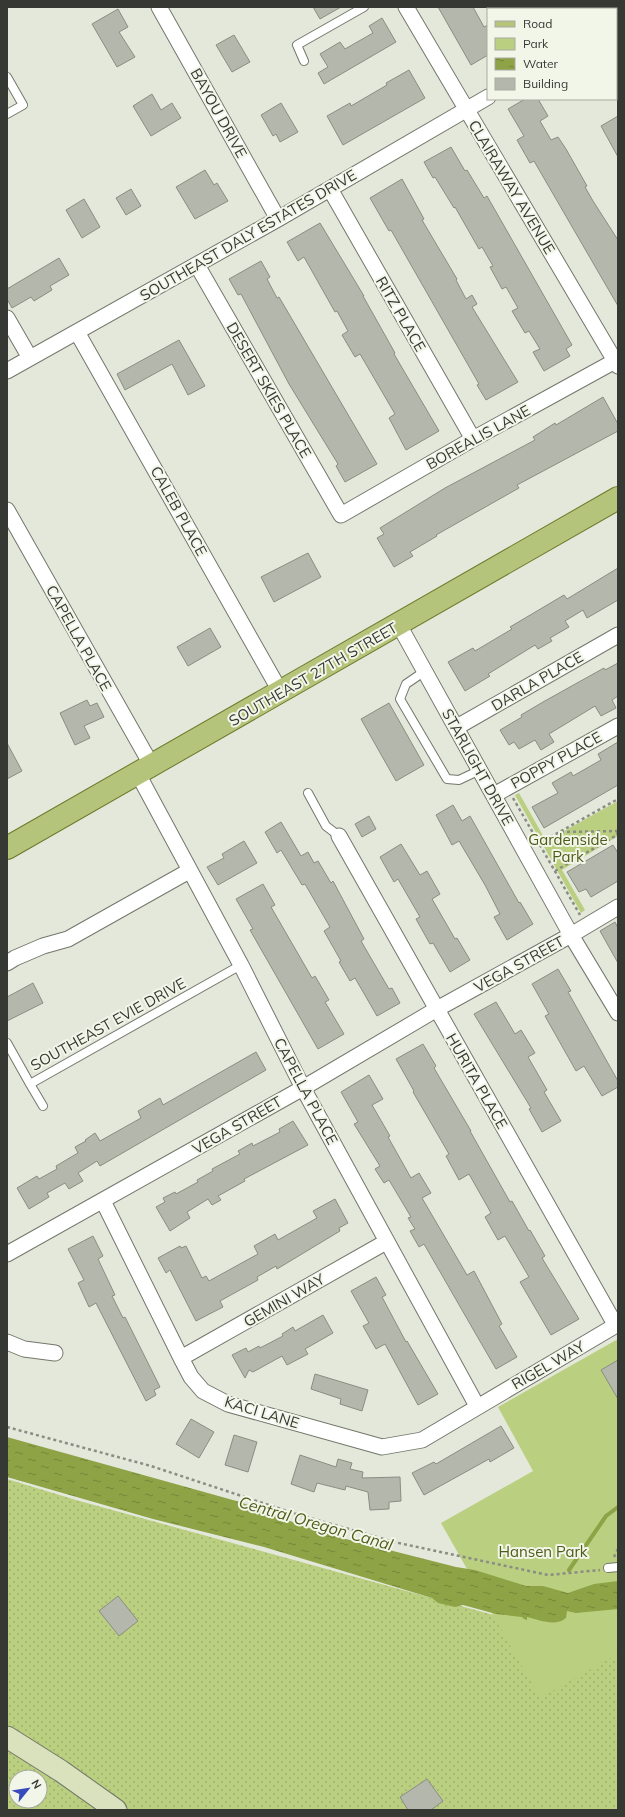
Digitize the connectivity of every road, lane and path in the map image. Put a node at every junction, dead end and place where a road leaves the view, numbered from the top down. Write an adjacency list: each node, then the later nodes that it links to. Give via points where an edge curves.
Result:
1 (159, 7): 10 (street, BAYOU DRIVE)
2 (364, 7): 4 (lane, via 297,45)
3 (406, 7): 7 (street, CLAIRAWAY AVENUE)
4 (304, 61)
5 (7, 77): 8 (lane, via 23,105)
6 (487, 99): 7 (street, SOUTHEAST DALY ESTATES DRIVE)
7 (466, 110): 9 (street, SOUTHEAST DALY ESTATES DRIVE); 15 (street, CLAIRAWAY AVENUE)
8 (7, 114)
9 (330, 189): 10 (street, SOUTHEAST DALY ESTATES DRIVE); 17 (street, RITZ PLACE)
10 (278, 219): 11 (street, SOUTHEAST DALY ESTATES DRIVE)
11 (197, 264): 13 (street, SOUTHEAST DALY ESTATES DRIVE); 20 (street, DESERT SKIES PLACE)
12 (7, 318): 14 (street)
13 (77, 332): 14 (street, SOUTHEAST DALY ESTATES DRIVE); 24 (street, CALEB PLACE)
14 (30, 358): 16 (street, SOUTHEAST DALY ESTATES DRIVE)
15 (616, 363): 17 (street, BOREALIS LANE)
16 (7, 371)
17 (473, 439): 20 (street, BOREALIS LANE)
18 (618, 498): 21 (main road, SOUTHEAST 27TH STREET)
19 (7, 510): 27 (street, CAPELLA PLACE)
20 (341, 515)
21 (399, 625): 23 (street, STARLIGHT DRIVE); 24 (main road, SOUTHEAST 27TH STREET)
22 (618, 635): 26 (street, DARLA PLACE)
23 (425, 671): 26 (street, STARLIGHT DRIVE); 28 (lane, via 406,684 400,699 447,779 459,780)
24 (280, 691): 27 (main road, SOUTHEAST 27TH STREET)
25 (618, 726): 29 (street, POPPY PLACE)
26 (457, 727): 28 (street, STARLIGHT DRIVE)
27 (145, 770): 37 (main road, SOUTHEAST 27TH STREET); 38 (street, CAPELLA PLACE)
28 (480, 770): 31 (street, STARLIGHT DRIVE)
29 (507, 787): 31 (street, POPPY PLACE); 36 (path)
30 (308, 793): 35 (lane, via 326,826)
31 (494, 796): 40 (street, STARLIGHT DRIVE)
32 (618, 799): 34 (path)
33 (618, 831): 34 (path); 39 (path, via 617,835)
34 (559, 832): 36 (path)
35 (339, 836): 47 (street, HURITA PLACE)
36 (540, 843): 39 (path)
37 (7, 848)
38 (189, 870): 44 (street, via 68,939 43,946); 45 (street, CAPELLA PLACE)
39 (556, 871): 40 (path); 42 (path)
40 (540, 878): 43 (street, STARLIGHT DRIVE)
41 (618, 907): 42 (street, VEGA STREET)
42 (586, 926): 43 (street, VEGA STREET)
43 (571, 935): 46 (street, STARLIGHT DRIVE); 47 (street, VEGA STREET)
44 (7, 963)
45 (241, 965): 49 (lane, SOUTHEAST EVIE DRIVE); 50 (street, CAPELLA PLACE)
46 (616, 1004)
47 (437, 1009): 50 (street, VEGA STREET); 55 (street, HURITA PLACE)
48 (7, 1043): 49 (lane, SOUTHEAST EVIE DRIVE)
49 (30, 1084): 51 (lane)
50 (303, 1088): 52 (street, VEGA STREET); 53 (street, CAPELLA PLACE)
51 (43, 1106)
52 (103, 1201): 54 (street, VEGA STREET); 58 (street, KACI LANE)
53 (386, 1242): 58 (street, GEMINI WAY); 59 (street, CAPELLA PLACE)
54 (7, 1254)
55 (617, 1325): 59 (street, RIGEL WAY)
56 (7, 1342): 57 (street, via 24,1349)
57 (55, 1354)
58 (181, 1358): 59 (street, KACI LANE, via 191,1377 204,1391 228,1404 382,1447 422,1440)
59 (477, 1406)
60 (7, 1427): 62 (path, via 151,1466 293,1513 394,1542 548,1575)
61 (618, 1567): 62 (lane)
62 (608, 1568)
63 (7, 1737): 64 (street)
64 (116, 1810)

